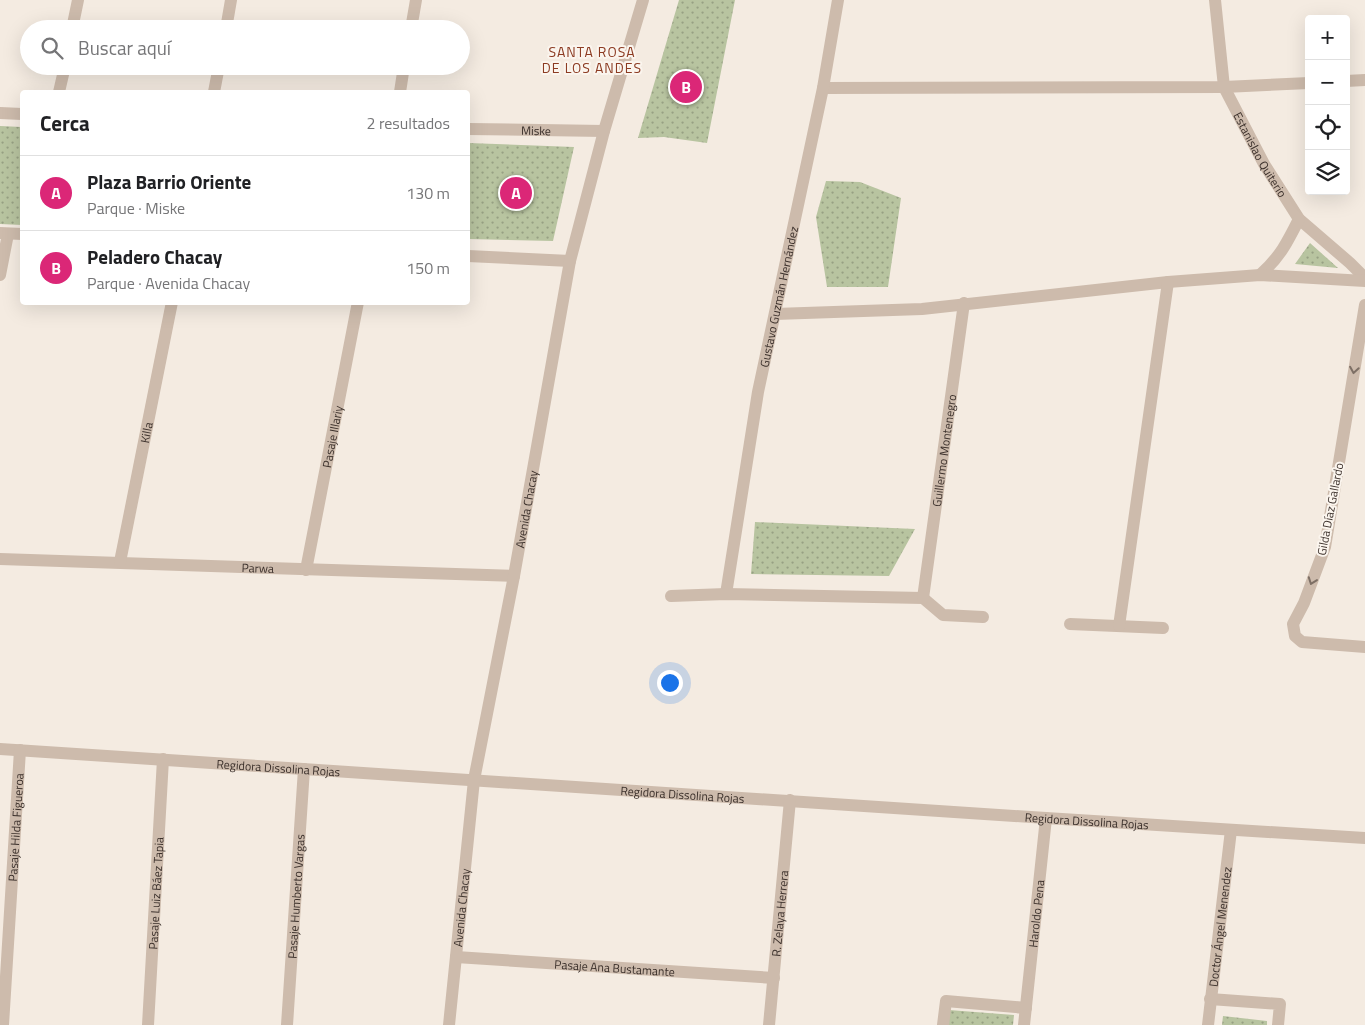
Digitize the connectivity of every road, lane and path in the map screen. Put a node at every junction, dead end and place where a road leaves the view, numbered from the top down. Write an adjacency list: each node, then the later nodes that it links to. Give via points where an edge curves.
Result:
1 (78, 0): 7 (street)
2 (231, 0): 8 (street)
3 (416, 0): 9 (street)
4 (643, 0): 24 (street, Avenida Chacay)
5 (838, 0): 17 (street, Gustavo Guzmán Hernández)
6 (1215, 0): 16 (street, Estanislao Quiterio)
7 (74, 20)
8 (228, 20)
9 (413, 20)
10 (63, 75): 18 (street)
11 (217, 75): 19 (street)
12 (403, 75): 20 (street)
13 (1365, 80): 14 (street)
14 (1350, 81)
15 (1305, 83): 16 (street)
16 (1224, 87): 17 (street); 25 (street, Estanislao Quiterio, via 1264,164)
17 (822, 88): 39 (street, Gustavo Guzmán Hernández)
18 (59, 90)
19 (214, 90)
20 (400, 90)
21 (0, 113): 22 (street)
22 (20, 114)
23 (470, 129): 24 (street, Miske)
24 (604, 131): 29 (street, Avenida Chacay)
25 (1299, 219): 30 (street, via 1274,263); 32 (street, Estanislao Quiterio)
26 (4, 234): 27 (street); 31 (street)
27 (20, 234)
28 (470, 256): 29 (street)
29 (570, 261): 43 (street, Avenida Chacay)
30 (1260, 275): 33 (street); 34 (street)
31 (0, 276)
32 (1365, 278)
33 (1168, 282): 35 (street); 49 (street)
34 (1365, 282)
35 (964, 303): 39 (street, via 922,309); 46 (street, Guillermo Montenegro)
36 (171, 305): 41 (street, Killa)
37 (357, 305): 42 (street, Pasaje Illariy)
38 (1365, 305): 51 (street, Gilda Díaz Gallardo, one-way to 51, via 1325,547 1293,624 1295,636 1302,642)
39 (775, 314): 44 (street, Gustavo Guzmán Hernández, via 758,392)
40 (0, 559): 41 (street, Parwa)
41 (120, 562): 42 (street, Parwa)
42 (306, 570): 43 (street, Parwa)
43 (514, 576): 56 (street, Avenida Chacay)
44 (726, 594): 45 (street); 46 (street)
45 (671, 596)
46 (923, 598): 47 (street, via 943,615)
47 (983, 617)
48 (1070, 624): 49 (street)
49 (1119, 626): 50 (street)
50 (1163, 628)
51 (1365, 646)
52 (0, 748): 53 (street, Regidora Dissolina Rojas)
53 (20, 750): 54 (street, Regidora Dissolina Rojas); 65 (street, Pasaje Hilda Figueroa)
54 (163, 759): 55 (street, Regidora Dissolina Rojas); 66 (street, Pasaje Luiz Báez Tapia)
55 (304, 769): 56 (street, Regidora Dissolina Rojas); 67 (street, Pasaje Humberto Vargas)
56 (474, 780): 57 (street, Regidora Dissolina Rojas); 61 (street, Avenida Chacay)
57 (790, 800): 58 (street, Regidora Dissolina Rojas); 62 (street, R. Zelaya Herrera)
58 (1046, 818): 59 (street, Regidora Dissolina Rojas); 64 (street, Haroldo Pena)
59 (1231, 830): 60 (street, Regidora Dissolina Rojas); 63 (street, Doctor Ángel Menendez)
60 (1365, 838)
61 (456, 957): 62 (street, Pasaje Ana Bustamante); 68 (street, Avenida Chacay)
62 (774, 978): 69 (street, R. Zelaya Herrera)
63 (1210, 999): 72 (street, Doctor Ángel Menendez); 73 (street, via 1280,1004)
64 (1026, 1008): 70 (street, via 946,1001); 71 (street, Haroldo Pena)
65 (3, 1025)
66 (148, 1025)
67 (287, 1025)
68 (449, 1025)
69 (769, 1025)
70 (943, 1025)
71 (1024, 1025)
72 (1208, 1025)
73 (1278, 1025)

